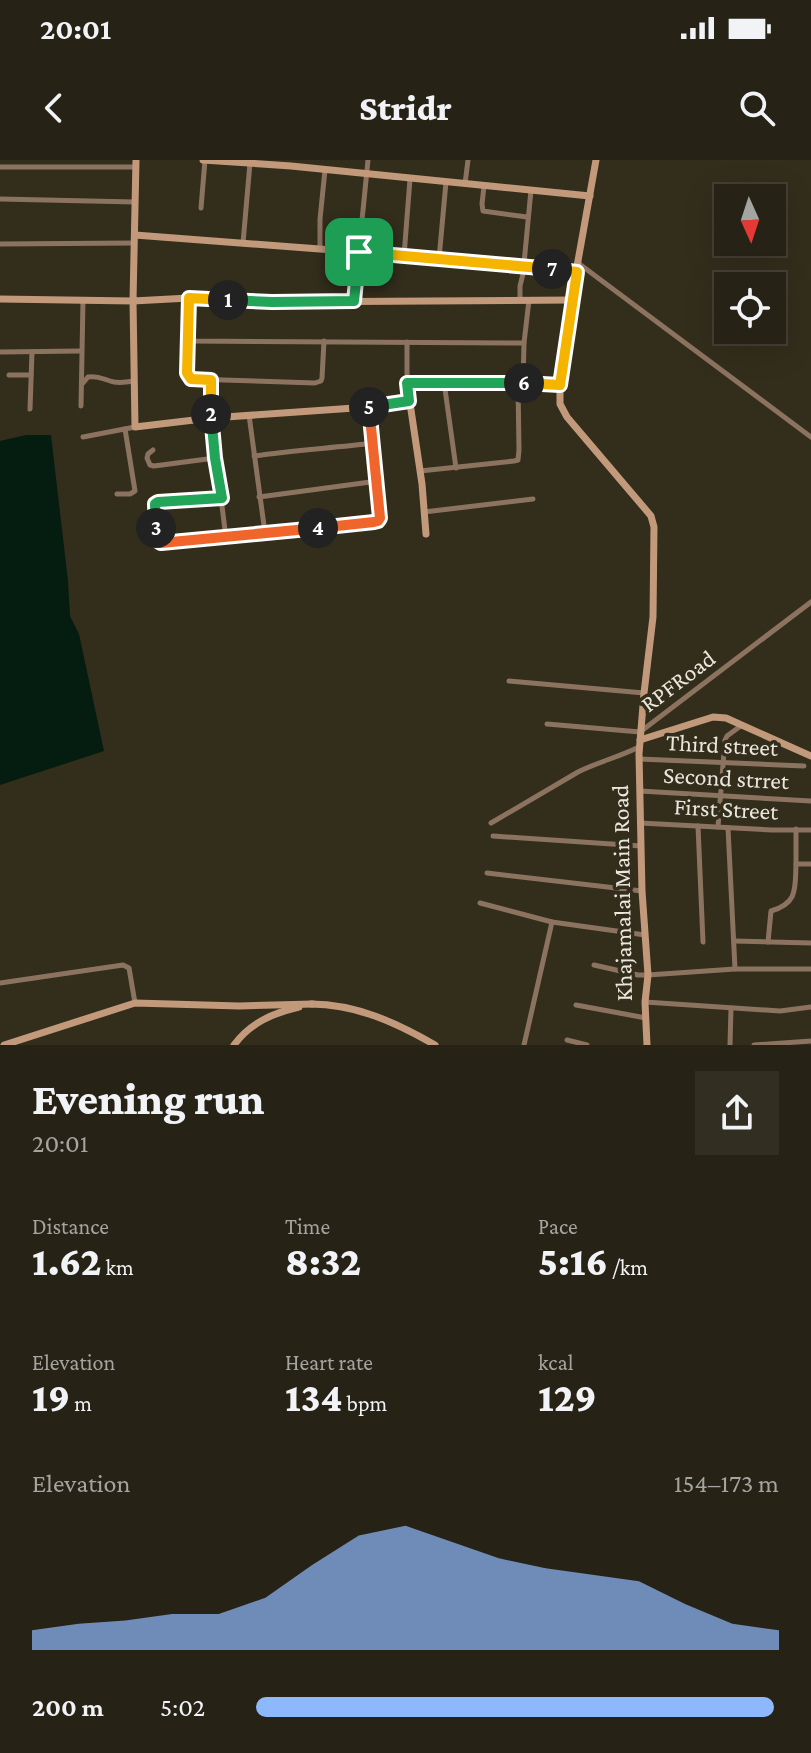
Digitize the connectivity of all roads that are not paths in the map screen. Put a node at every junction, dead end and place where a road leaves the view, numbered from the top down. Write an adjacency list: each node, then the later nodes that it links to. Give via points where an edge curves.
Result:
1 (204, 160): 5 (street); 19 (street)
2 (368, 160): 10 (street)
3 (468, 160): 13 (street)
4 (596, 160): 16 (street)
5 (250, 163): 6 (street); 22 (street)
6 (264, 163): 9 (street)
7 (136, 164): 8 (street); 18 (street)
8 (0, 167)
9 (325, 170): 10 (street); 24 (street)
10 (366, 174): 11 (street); 25 (street)
11 (410, 179): 12 (street); 26 (street)
12 (446, 182): 13 (street); 27 (street)
13 (465, 184): 14 (street)
14 (484, 186): 15 (street); 20 (street, via 483,211)
15 (531, 190): 16 (street); 20 (street)
16 (590, 196): 29 (street)
17 (0, 199): 18 (street)
18 (136, 202): 21 (street)
19 (201, 208)
20 (527, 217): 28 (street)
21 (134, 239): 22 (street); 23 (street); 35 (street)
22 (243, 243): 24 (street)
23 (0, 244)
24 (320, 249): 25 (street)
25 (359, 252): 26 (street); 36 (street)
26 (404, 256): 27 (street)
27 (439, 259): 28 (street)
28 (523, 267): 29 (street); 33 (street)
29 (577, 267): 34 (street); 62 (street)
30 (189, 298): 35 (street); 36 (street); 37 (street)
31 (0, 299): 32 (street)
32 (83, 300): 35 (street); 41 (street)
33 (524, 300): 34 (street); 36 (street); 40 (street)
34 (571, 300): 52 (street)
35 (133, 301): 47 (street)
36 (354, 301)
37 (188, 341): 38 (street); 46 (street, via 188,377)
38 (324, 341): 39 (street); 46 (street, via 319,382)
39 (407, 342): 40 (street); 49 (street)
40 (524, 343): 50 (street)
41 (81, 351): 43 (street); 51 (street)
42 (0, 352): 43 (street)
43 (32, 352): 45 (street)
44 (9, 375): 45 (street)
45 (31, 375): 56 (street)
46 (211, 380): 58 (street)
47 (134, 381): 51 (street, via 96,376); 59 (street)
48 (444, 382): 49 (street); 50 (street); 67 (street)
49 (407, 383): 53 (street)
50 (521, 383): 52 (street); 67 (street, via 518,460)
51 (82, 384): 54 (street)
52 (560, 385): 80 (street, Khajamalai Main Road, via 560,404 567,417 653,522 653,617)
53 (409, 401): 55 (street); 68 (street)
54 (81, 406)
55 (369, 407): 57 (street); 63 (street)
56 (30, 409)
57 (249, 415): 58 (street); 65 (street)
58 (211, 418): 59 (street); 66 (street)
59 (135, 427): 60 (street)
60 (125, 429): 61 (street); 70 (street, via 135,491)
61 (83, 437)
62 (811, 437)
63 (373, 443): 65 (street); 69 (street)
64 (153, 450): 66 (street, via 147,458 150,465)
65 (254, 456): 71 (street)
66 (215, 458): 72 (street)
67 (456, 468): 68 (street)
68 (420, 471): 74 (street)
69 (378, 481): 71 (street); 75 (street, via 378,521)
70 (117, 494)
71 (259, 497): 75 (street)
72 (222, 498): 77 (street); 77 (street, via 158,502 156,537 161,543)
73 (533, 499): 74 (street)
74 (424, 512): 76 (street)
75 (265, 533): 77 (street)
76 (426, 534)
77 (226, 538)
78 (811, 602): 83 (street, RPFRoad)
79 (509, 681): 80 (street)
80 (644, 693): 83 (street, Khajamalai Main Road)
81 (547, 724): 83 (street, RPFRoad)
82 (742, 724): 83 (street, via 713,717); 84 (street); 86 (street, via 727,736)
83 (640, 740): 85 (street, Khajamalai Main Road); 91 (street, via 618,758 578,772)
84 (811, 756)
85 (639, 759): 86 (street, Third street); 88 (street, Khajamalai Main Road)
86 (722, 763): 87 (street, Third street); 89 (street)
87 (804, 766)
88 (640, 791): 89 (street, Second strret); 92 (street, Khajamalai Main Road)
89 (720, 796): 90 (street, Second strret); 94 (street)
90 (811, 801)
91 (491, 823)
92 (640, 823): 93 (street, First Street); 99 (street, Khajamalai Main Road)
93 (698, 826): 94 (street, First Street); 108 (street)
94 (718, 827): 95 (street, First Street)
95 (728, 828): 96 (street, First Street); 107 (street)
96 (796, 829): 97 (street, First Street); 100 (street)
97 (811, 830)
98 (493, 836): 99 (street)
99 (641, 846): 103 (street, Khajamalai Main Road)
100 (796, 864): 101 (street); 109 (street, via 793,898 771,911)
101 (811, 864)
102 (487, 873): 103 (street)
103 (642, 891): 106 (street, Khajamalai Main Road)
104 (480, 903): 105 (street)
105 (552, 922): 106 (street); 128 (street)
106 (646, 935): 114 (street, Khajamalai Main Road)
107 (734, 941): 109 (street); 112 (street)
108 (703, 942)
109 (768, 942): 110 (street)
110 (811, 943)
111 (594, 965): 114 (street)
112 (735, 969): 113 (street); 114 (street)
113 (811, 969)
114 (648, 975): 116 (street, Khajamalai Main Road)
115 (0, 983): 117 (street, via 123,965 129,968)
116 (645, 1002): 121 (street); 122 (street, Khajamalai Main Road)
117 (135, 1003): 118 (street); 125 (street)
118 (313, 1004): 126 (street, via 276,1013 251,1026); 127 (street, via 387,1019)
119 (576, 1005): 122 (street)
120 (811, 1007): 121 (street)
121 (731, 1008): 131 (street)
122 (646, 1018): 130 (street, Khajamalai Main Road)
123 (567, 1040): 129 (street)
124 (811, 1041): 132 (street)
125 (4, 1045)
126 (234, 1045)
127 (435, 1045)
128 (524, 1045)
129 (587, 1045)
130 (647, 1045)
131 (730, 1045)
132 (754, 1045)

